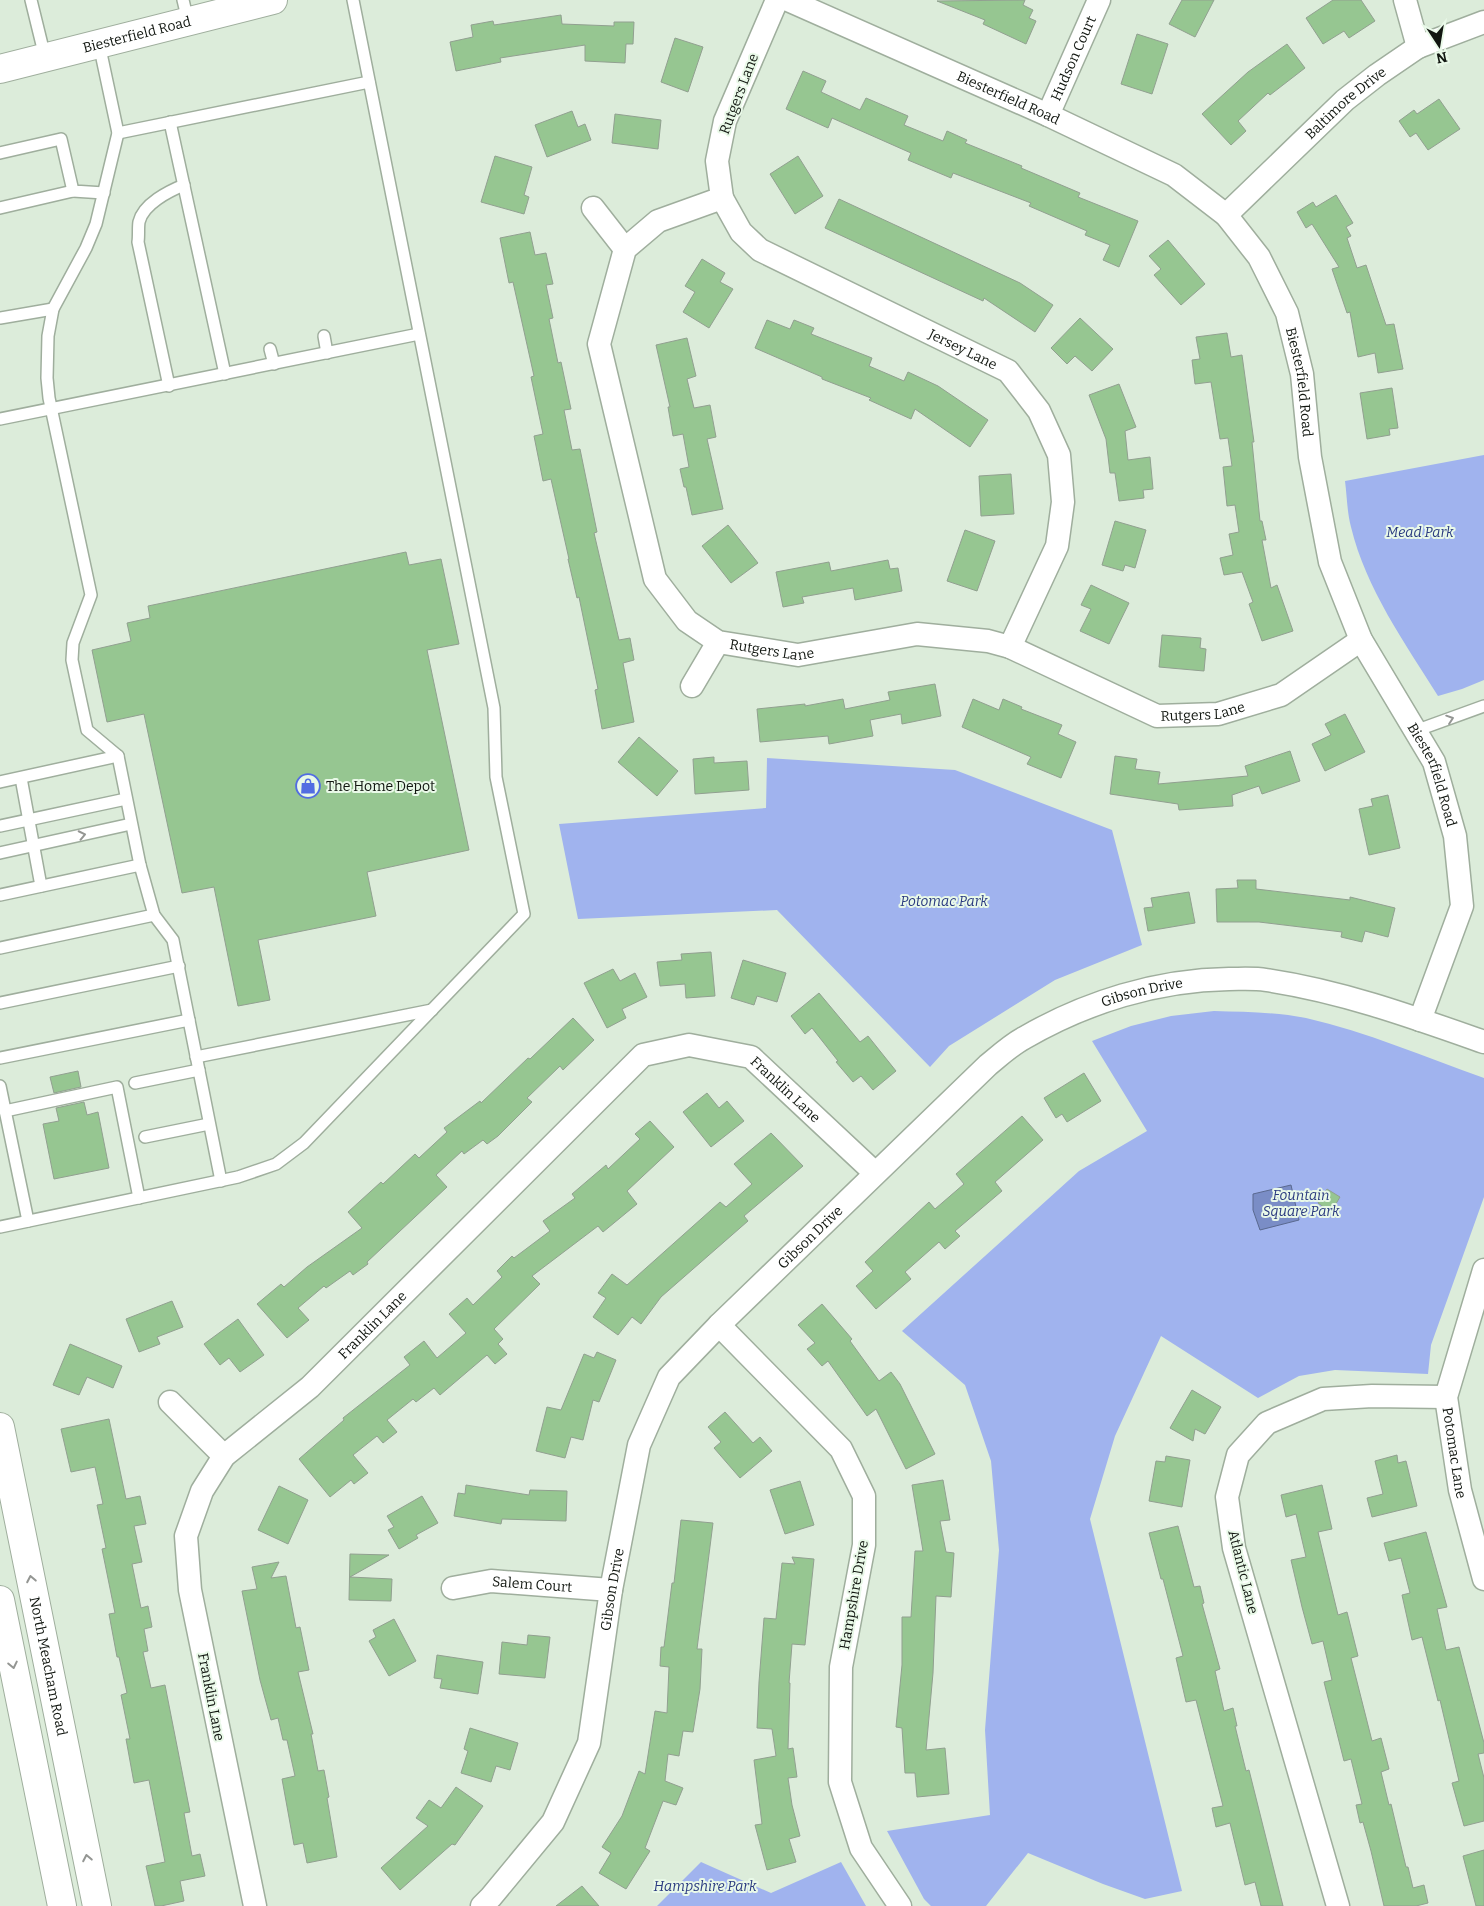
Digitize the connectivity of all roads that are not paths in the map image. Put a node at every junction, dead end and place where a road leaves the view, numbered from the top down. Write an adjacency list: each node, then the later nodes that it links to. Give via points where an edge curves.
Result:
1 (31, 0): 12 (lane)
2 (273, 0): 8 (main road, Biesterfield Road)
3 (352, 0): 14 (lane)
4 (777, 0): 22 (street, Rutgers Lane, via 725,121 717,160)
5 (788, 0): 15 (street, Biesterfield Road)
6 (1099, 0): 15 (street, Hudson Court)
7 (1405, 0): 11 (street)
8 (186, 11): 10 (main road, Biesterfield Road)
9 (1484, 22): 11 (street, Baltimore Drive)
10 (99, 44): 12 (main road, Biesterfield Road); 17 (lane)
11 (1418, 47): 25 (street, Baltimore Drive, via 1344,100)
12 (45, 57): 13 (main road, Biesterfield Road)
13 (0, 68)
14 (369, 82): 16 (lane); 29 (lane)
15 (1048, 115): 25 (street, Biesterfield Road, via 1174,175)
16 (170, 122): 17 (lane); 19 (lane)
17 (118, 133): 21 (lane)
18 (0, 153): 20 (lane, via 61,139)
19 (184, 185): 34 (lane); 35 (lane, via 164,193 150,205 140,220 138,242)
20 (73, 191): 21 (lane); 23 (lane)
21 (104, 193): 27 (lane, via 86,248)
22 (722, 198): 26 (street, via 658,221); 40 (street, Jersey Lane, via 741,232 760,250 1008,371 1038,411 1059,455 1063,502 1056,546)
23 (0, 208)
24 (593, 208): 26 (street)
25 (1226, 215): 38 (street, Biesterfield Road, via 1259,257 1287,313 1302,374 1310,457 1330,562)
26 (625, 249): 39 (street, Rutgers Lane, via 599,344 655,579 687,621)
27 (53, 309): 28 (lane); 36 (lane, via 47,361)
28 (0, 318)
29 (419, 334): 32 (lane, via 377,338); 60 (lane, via 494,708 496,777 524,914)
30 (324, 336): 32 (lane)
31 (270, 349): 33 (lane)
32 (327, 353): 33 (lane)
33 (274, 364): 34 (lane)
34 (225, 374): 35 (lane)
35 (169, 386): 36 (lane)
36 (51, 410): 37 (lane); 44 (lane, via 91,595 73,643 72,660 87,730)
37 (0, 420)
38 (1361, 640): 40 (street, Rutgers Lane, via 1281,695 1218,714 1157,716); 43 (street, Biesterfield Road)
39 (718, 642): 40 (street, Rutgers Lane, via 798,655 917,634); 41 (street)
40 (1010, 647)
41 (692, 686)
42 (1484, 706): 43 (lane, one-way to 42)
43 (1415, 731): 62 (street, Biesterfield Road, via 1434,762 1455,836 1462,906)
44 (118, 756): 45 (lane); 47 (lane)
45 (21, 778): 46 (lane); 48 (lane)
46 (0, 782)
47 (126, 799): 48 (lane); 49 (lane)
48 (30, 820): 50 (lane); 51 (lane)
49 (131, 824): 51 (lane, one-way to 49); 53 (lane)
50 (0, 826)
51 (35, 845): 52 (lane); 54 (lane)
52 (0, 853)
53 (140, 865): 54 (lane); 56 (lane)
54 (41, 886): 55 (lane)
55 (0, 895)
56 (154, 916): 57 (lane); 58 (lane, via 173,940)
57 (0, 948)
58 (179, 966): 59 (lane); 61 (lane)
59 (0, 1003)
60 (432, 1010): 64 (lane); 73 (lane, via 304,1143 276,1164)
61 (189, 1020): 64 (lane); 65 (lane)
62 (1420, 1020): 63 (street, Gibson Drive); 72 (street, Gibson Drive, via 1338,996 1265,980 1202,979 1153,986 1100,1002 1022,1038 988,1065)
63 (1484, 1042)
64 (196, 1057): 66 (lane)
65 (0, 1058)
66 (199, 1070): 67 (lane); 70 (lane)
67 (135, 1083)
68 (0, 1086): 69 (lane)
69 (5, 1111): 74 (lane, via 117,1087); 75 (lane)
70 (209, 1124): 71 (lane); 73 (lane)
71 (145, 1137)
72 (875, 1173): 78 (street, Gibson Drive); 82 (street, Franklin Lane, via 751,1057 689,1045 643,1054 310,1387)
73 (221, 1181): 74 (lane)
74 (138, 1198): 75 (lane)
75 (28, 1221): 76 (lane)
76 (0, 1227)
77 (1484, 1270): 79 (street, Potomac Lane)
78 (718, 1324): 85 (street, Gibson Drive, via 669,1377 639,1445); 91 (street, Hampshire Drive, via 841,1448 864,1496 864,1545 841,1667 840,1782 861,1848)
79 (1446, 1397): 83 (street, Potomac Lane, via 1460,1490); 92 (street, Atlantic Lane, via 1323,1399 1267,1423 1238,1455 1227,1497 1234,1548)
80 (170, 1402): 82 (street)
81 (0, 1427): 88 (main road, North Meacham Road, one-way to 81)
82 (224, 1456): 89 (street, Franklin Lane, via 202,1491 186,1536 189,1581)
83 (1484, 1579)
84 (453, 1588): 85 (street, Salem Court, via 490,1582)
85 (612, 1590): 90 (street, Gibson Drive, via 589,1744 553,1822)
86 (0, 1600): 87 (main road, one-way to 87)
87 (62, 1906)
88 (97, 1906)
89 (255, 1906)
90 (482, 1906)
91 (900, 1906)
92 (1338, 1906)

